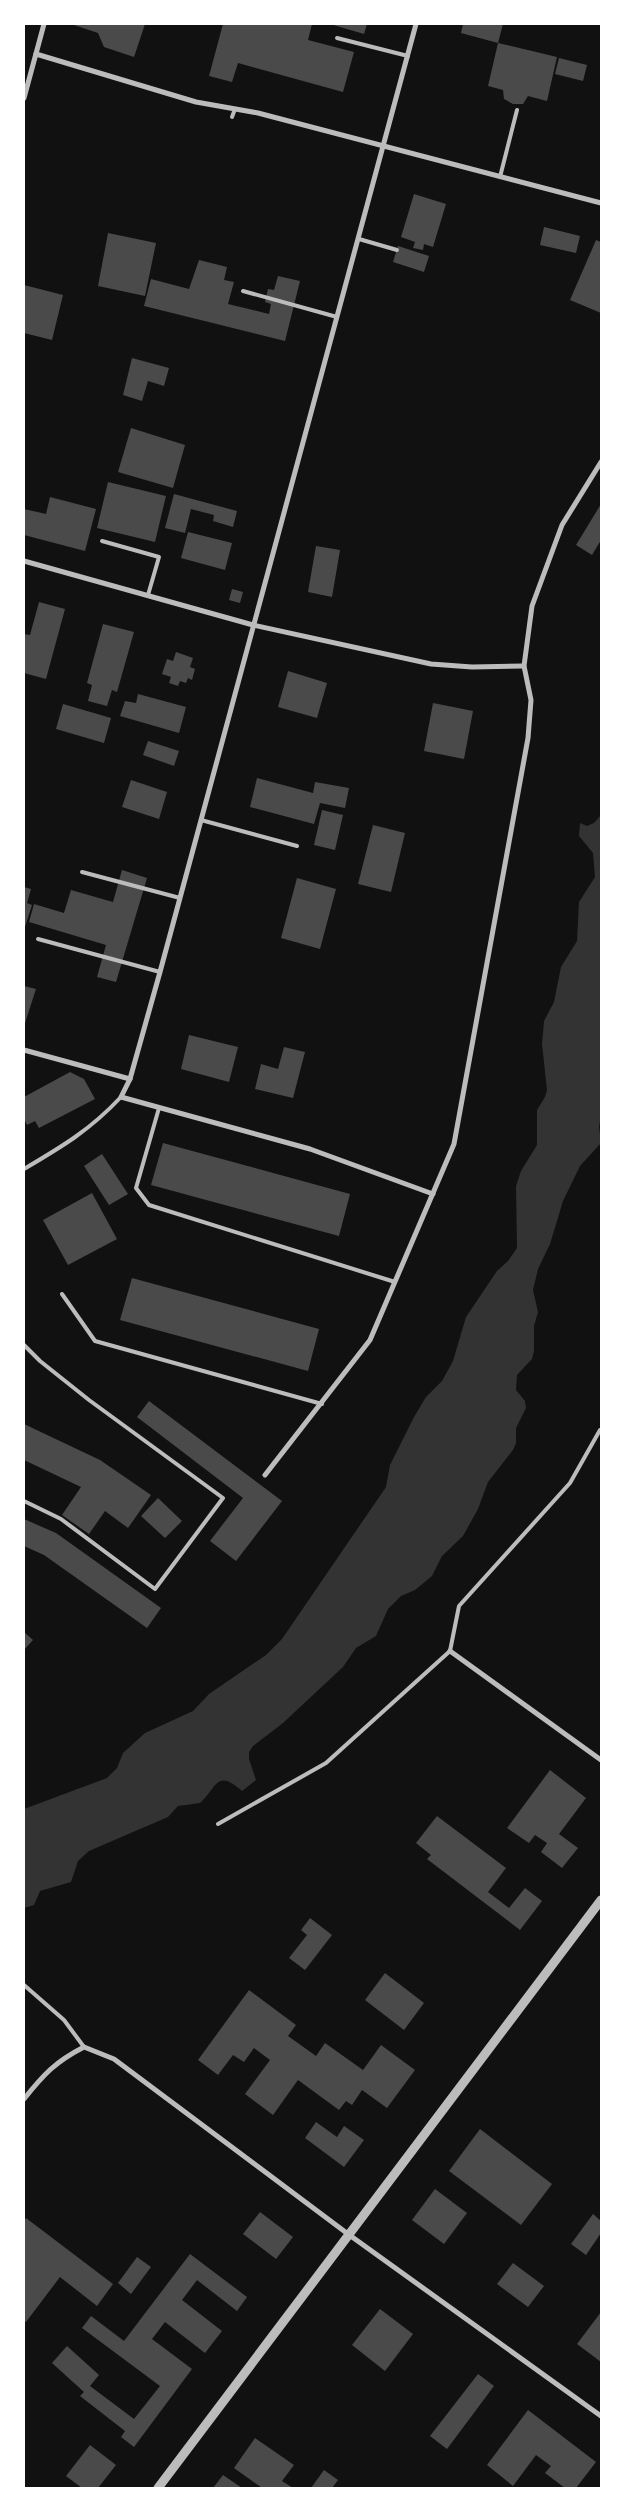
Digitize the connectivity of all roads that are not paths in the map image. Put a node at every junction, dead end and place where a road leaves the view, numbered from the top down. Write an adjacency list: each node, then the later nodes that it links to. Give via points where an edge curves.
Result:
1 (44, 24): 4 (street)
2 (416, 24): 5 (street)
3 (337, 38): 5 (lane)
4 (36, 54): 6 (street); 7 (street, via 196,102)
5 (408, 56): 10 (street)
6 (24, 98)
7 (235, 109): 9 (lane); 10 (street)
8 (517, 110): 11 (lane)
9 (232, 117)
10 (384, 146): 11 (street); 13 (street)
11 (500, 177): 12 (street)
12 (601, 203)
13 (359, 239): 14 (lane); 16 (street)
14 (397, 250)
15 (243, 291): 16 (lane)
16 (337, 317): 21 (street)
17 (601, 462): 22 (street, via 559,534 532,606)
18 (102, 541): 20 (lane, via 159,557)
19 (24, 561): 20 (street)
20 (148, 595): 21 (street)
21 (253, 625): 22 (street, via 431,664 472,668); 23 (street)
22 (524, 666): 34 (street, via 531,700 523,773 454,1144)
23 (201, 820): 24 (lane); 26 (street)
24 (297, 846)
25 (82, 872): 26 (lane)
26 (180, 898): 28 (street)
27 (38, 939): 28 (lane)
28 (160, 972): 30 (street)
29 (24, 1050): 30 (street)
30 (130, 1079): 31 (street)
31 (121, 1097): 32 (street); 33 (lane, via 76,1138)
32 (159, 1108): 34 (street, via 310,1149); 35 (lane, via 136,1188 149,1205)
33 (24, 1169)
34 (433, 1194): 35 (street)
35 (395, 1282): 38 (street, via 370,1340)
36 (62, 1294): 38 (lane, via 95,1341)
37 (24, 1345): 41 (lane, via 40,1361 222,1498 155,1589 61,1519)
38 (322, 1404): 40 (street)
39 (600, 1430): 42 (lane, via 570,1483 459,1606)
40 (266, 1475)
41 (24, 1501)
42 (450, 1651): 43 (street); 44 (lane, via 326,1762)
43 (601, 1760)
44 (218, 1824)
45 (601, 1900): 49 (street)
46 (24, 1985): 47 (lane, via 64,2020)
47 (84, 2047): 48 (street, via 59,2060); 49 (street, via 114,2059)
48 (24, 2099)
49 (348, 2234): 50 (street); 51 (street)
50 (601, 2416)
51 (158, 2488)

